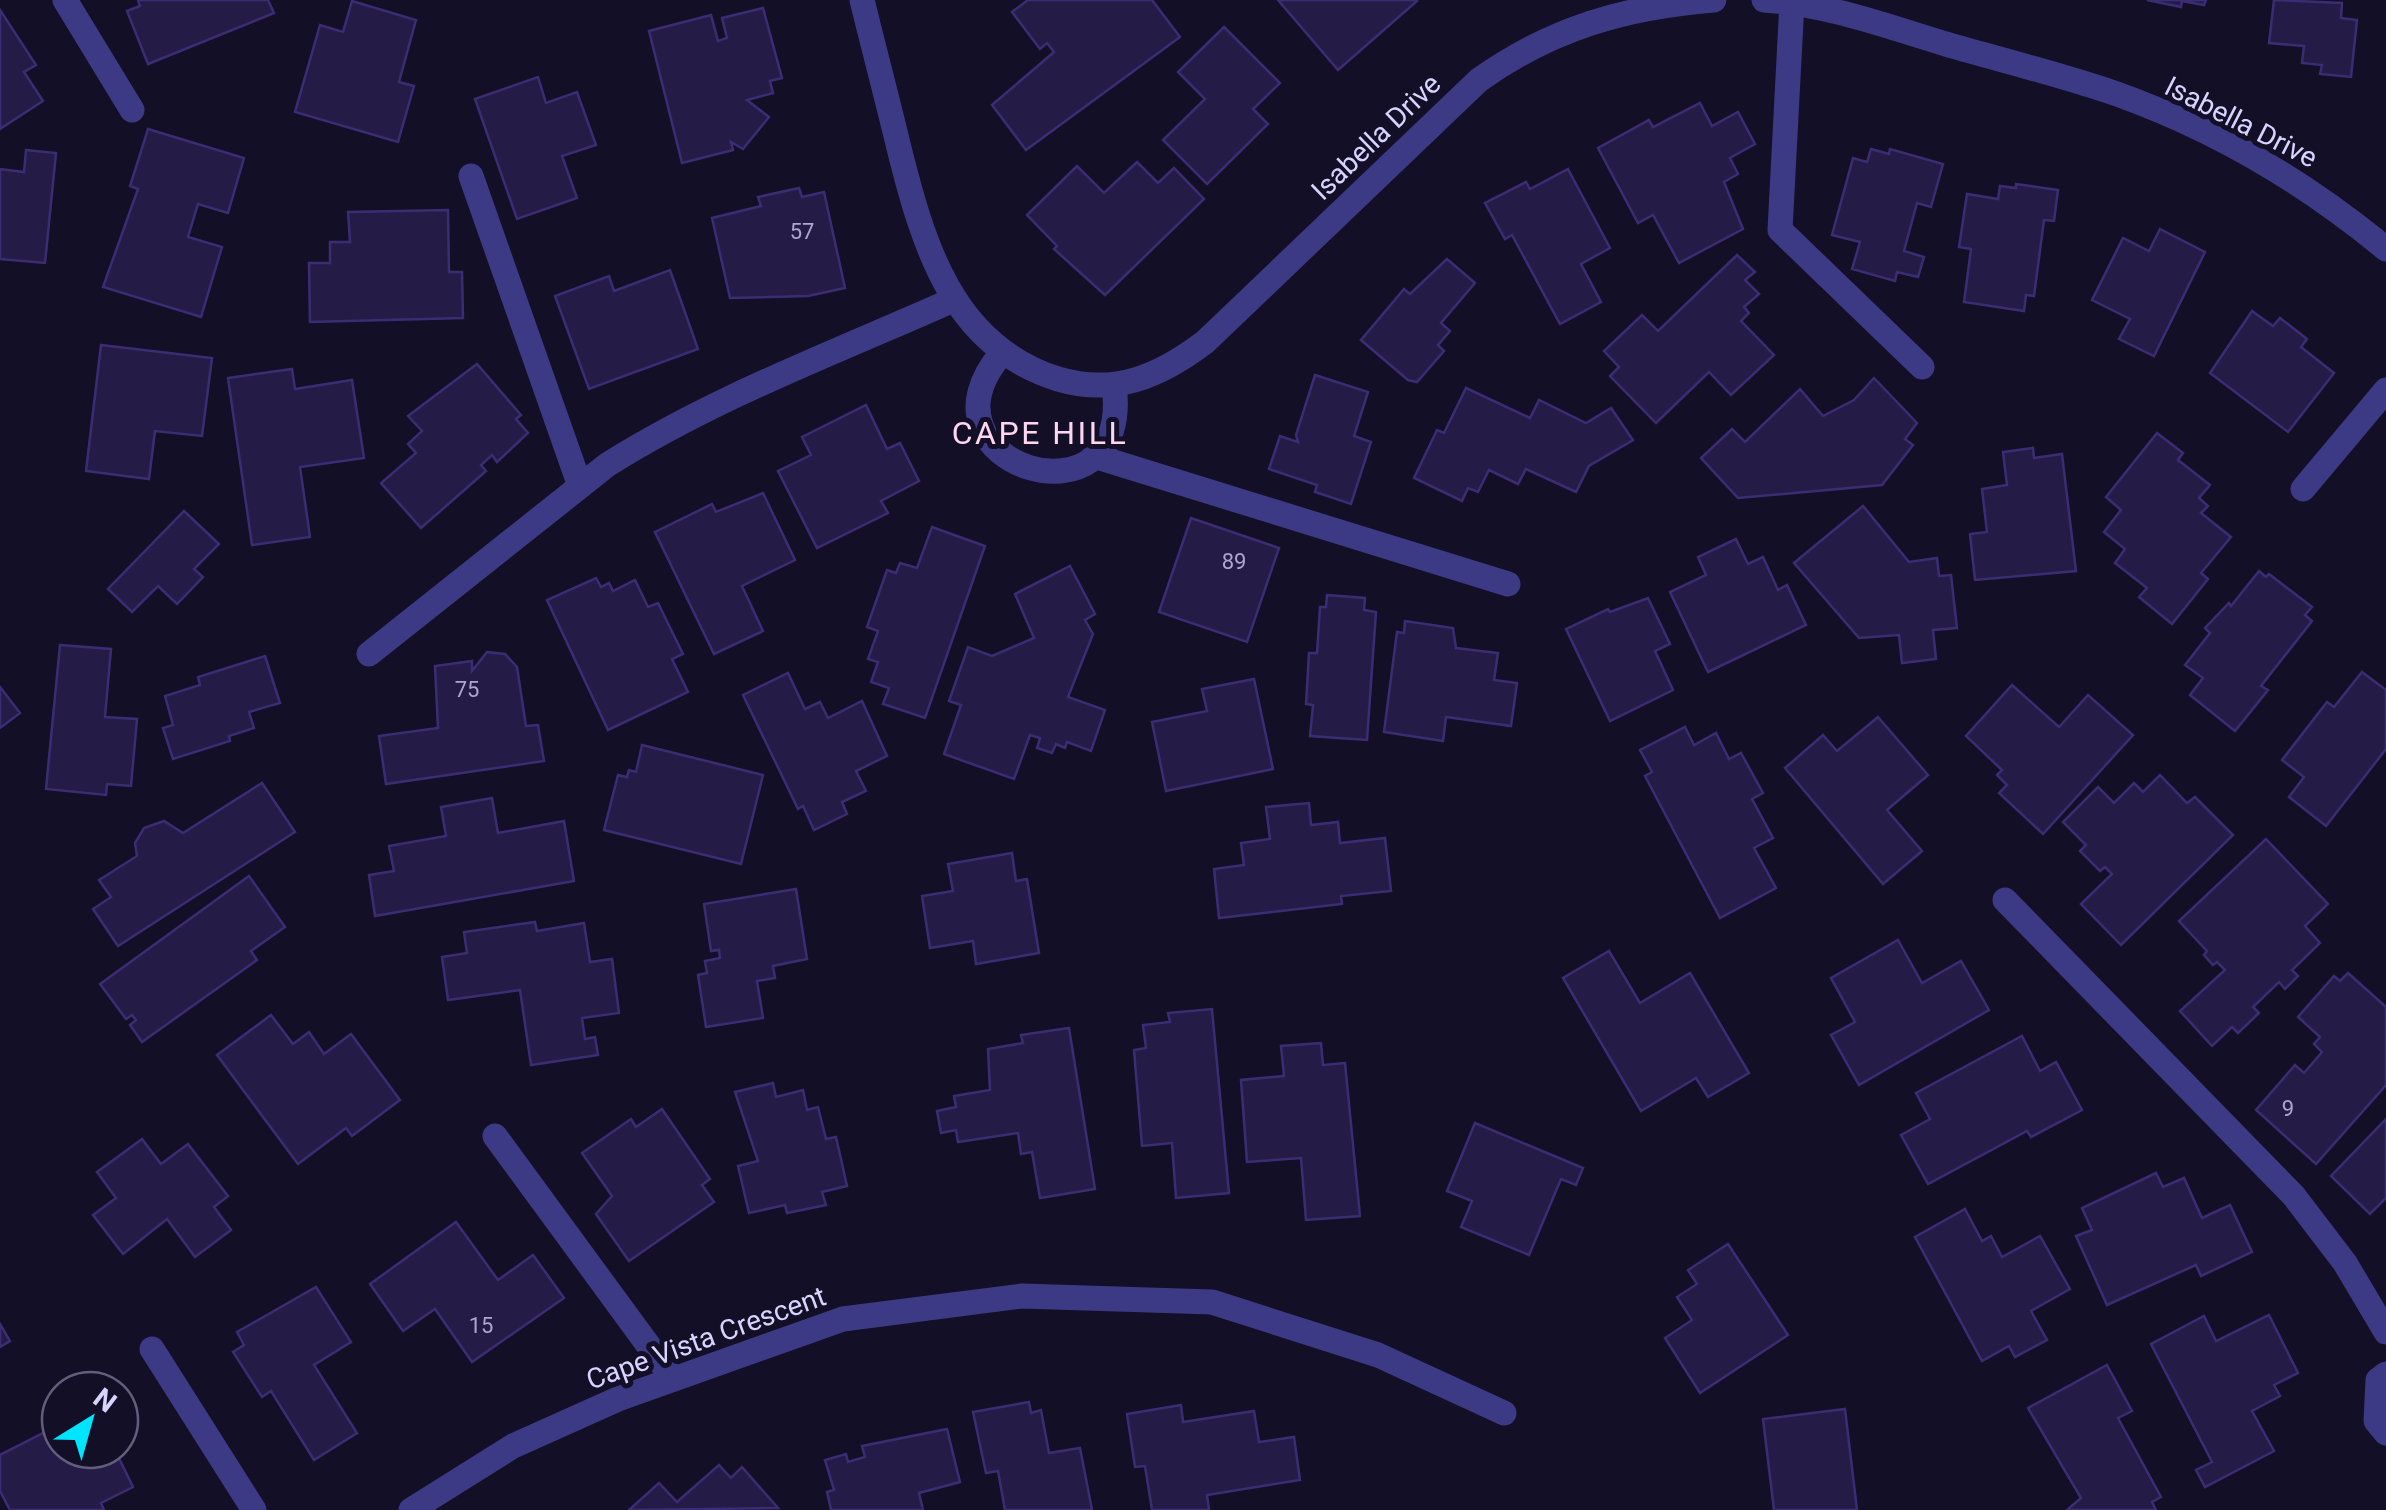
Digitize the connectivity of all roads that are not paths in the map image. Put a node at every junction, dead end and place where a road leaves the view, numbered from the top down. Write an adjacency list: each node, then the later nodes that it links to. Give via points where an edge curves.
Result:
1 (65, 0): 9 (street)
2 (862, 0): 12 (street, Isabella Drive, via 921,236)
3 (1571, 0): 8 (street)
4 (1714, 0): 8 (street, Isabella Drive, via 1646,6)
5 (1764, 0): 6 (street, Isabella Drive)
6 (1792, 2): 7 (street, Isabella Drive); 14 (street, via 1780,230)
7 (1878, 11): 11 (street, Isabella Drive, via 2210,133 2327,200)
8 (1582, 25): 15 (street, Isabella Drive, via 1514,55 1479,80 1205,342 1154,376)
9 (132, 110)
10 (472, 176): 18 (street)
11 (2386, 249)
12 (953, 300): 13 (street, Isabella Drive); 18 (street, via 682,421)
13 (1002, 353): 15 (street, Isabella Drive, via 1068,382); 17 (street, via 989,368 979,406 982,424 1004,457 1020,467 1058,473)
14 (1922, 367)
15 (1114, 385): 17 (street, via 1115,423)
16 (2386, 390): 19 (street)
17 (1094, 456): 20 (street)
18 (580, 486): 21 (street)
19 (2303, 489)
20 (1508, 584)
21 (370, 654)
22 (2005, 900): 24 (street, via 2294,1196)
23 (495, 1136): 27 (street)
24 (2386, 1332)
25 (152, 1349): 30 (street)
26 (2386, 1374): 29 (street, via 2378,1380 2376,1421)
27 (673, 1379): 28 (street, Cape Vista Crescent, via 842,1319 1022,1296 1140,1298 1212,1302 1378,1355); 31 (street, Cape Vista Crescent, via 514,1446)
28 (1504, 1413)
29 (2386, 1433)
30 (254, 1510)
31 (411, 1510)

